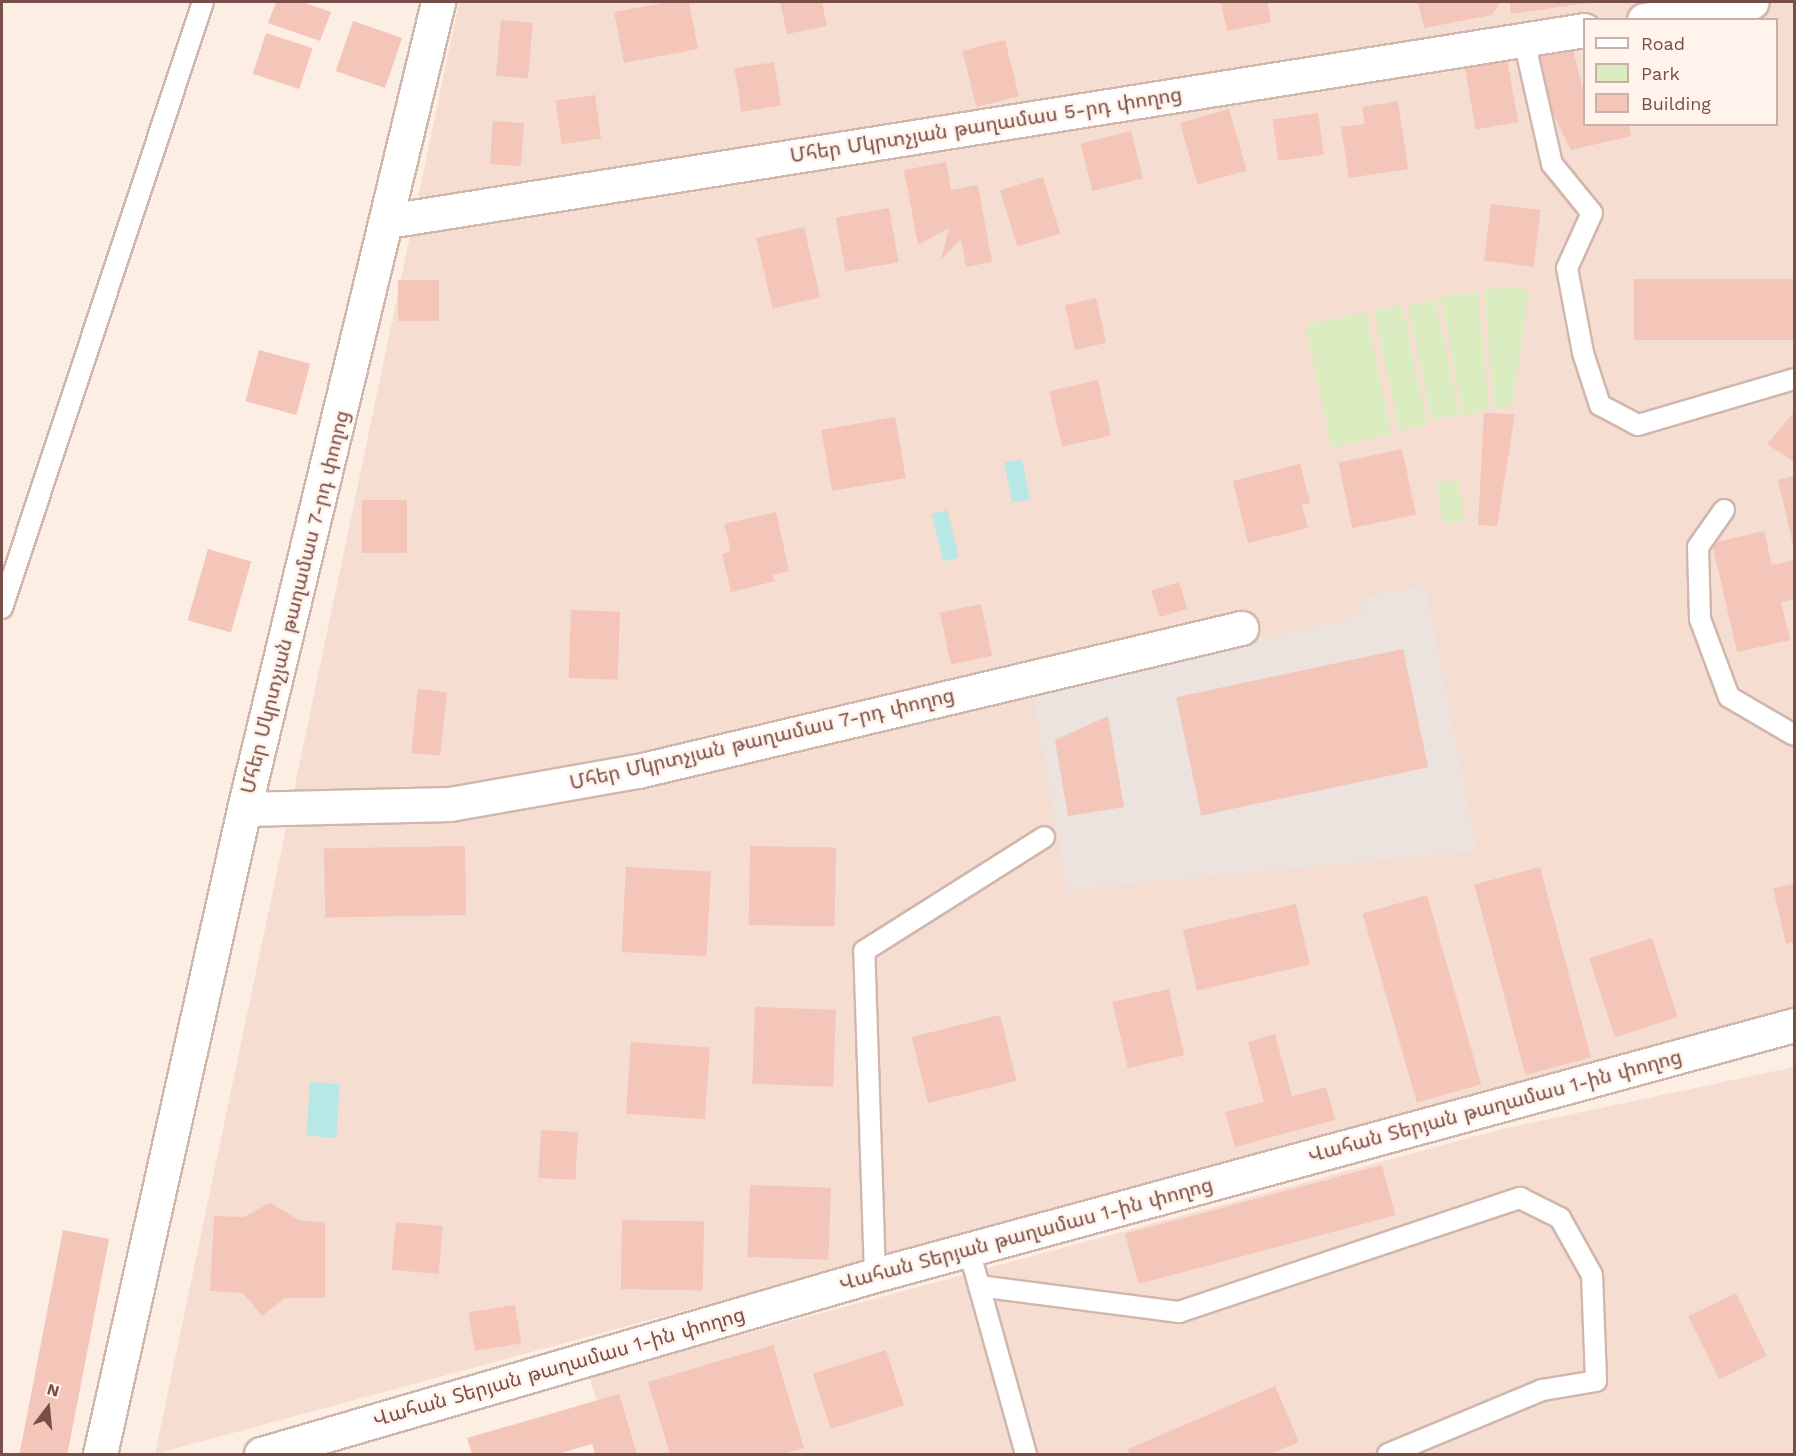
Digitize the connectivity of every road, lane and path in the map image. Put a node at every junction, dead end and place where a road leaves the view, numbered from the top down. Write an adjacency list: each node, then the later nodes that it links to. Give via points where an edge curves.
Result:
1 (203, 2): 10 (lane)
2 (438, 2): 7 (street, Մհեր Մկրտչյան թաղամաս 7-րդ փողոց)
3 (1752, 2): 4 (street)
4 (1656, 18)
5 (1583, 30): 6 (street, Մհեր Մկրտչյան թաղամաս 5-րդ փողոց)
6 (1524, 40): 7 (street, Մհեր Մկրտչյան թաղամաս 5-րդ փողոց); 8 (lane, via 1552,164 1592,213 1567,268 1583,353 1600,405 1638,425)
7 (388, 220): 13 (street, Մհեր Մկրտչյան թաղամաս 7-րդ փողոց)
8 (1794, 379)
9 (1724, 510): 12 (lane, via 1698,547 1700,619 1729,697)
10 (2, 608)
11 (1241, 628): 13 (street, Մհեր Մկրտչյան թաղամաս 7-րդ փողոց, via 638,771 450,804)
12 (1794, 735)
13 (244, 809): 19 (street)
14 (1044, 837): 17 (lane, via 864,951)
15 (1794, 1025): 16 (street, Վահան Տերյան թաղամաս 1-ին փողոց)
16 (969, 1250): 17 (street, Վահան Տերյան թաղամաս 1-ին փողոց); 18 (lane)
17 (875, 1275): 20 (street, Վահան Տերյան թաղամաս 1-ին փողոց)
18 (979, 1286): 21 (lane); 22 (lane, via 1179,1312 1520,1197 1560,1218 1592,1275 1596,1381 1542,1390)
19 (100, 1455)
20 (261, 1455)
21 (1026, 1455)
22 (1388, 1455)

